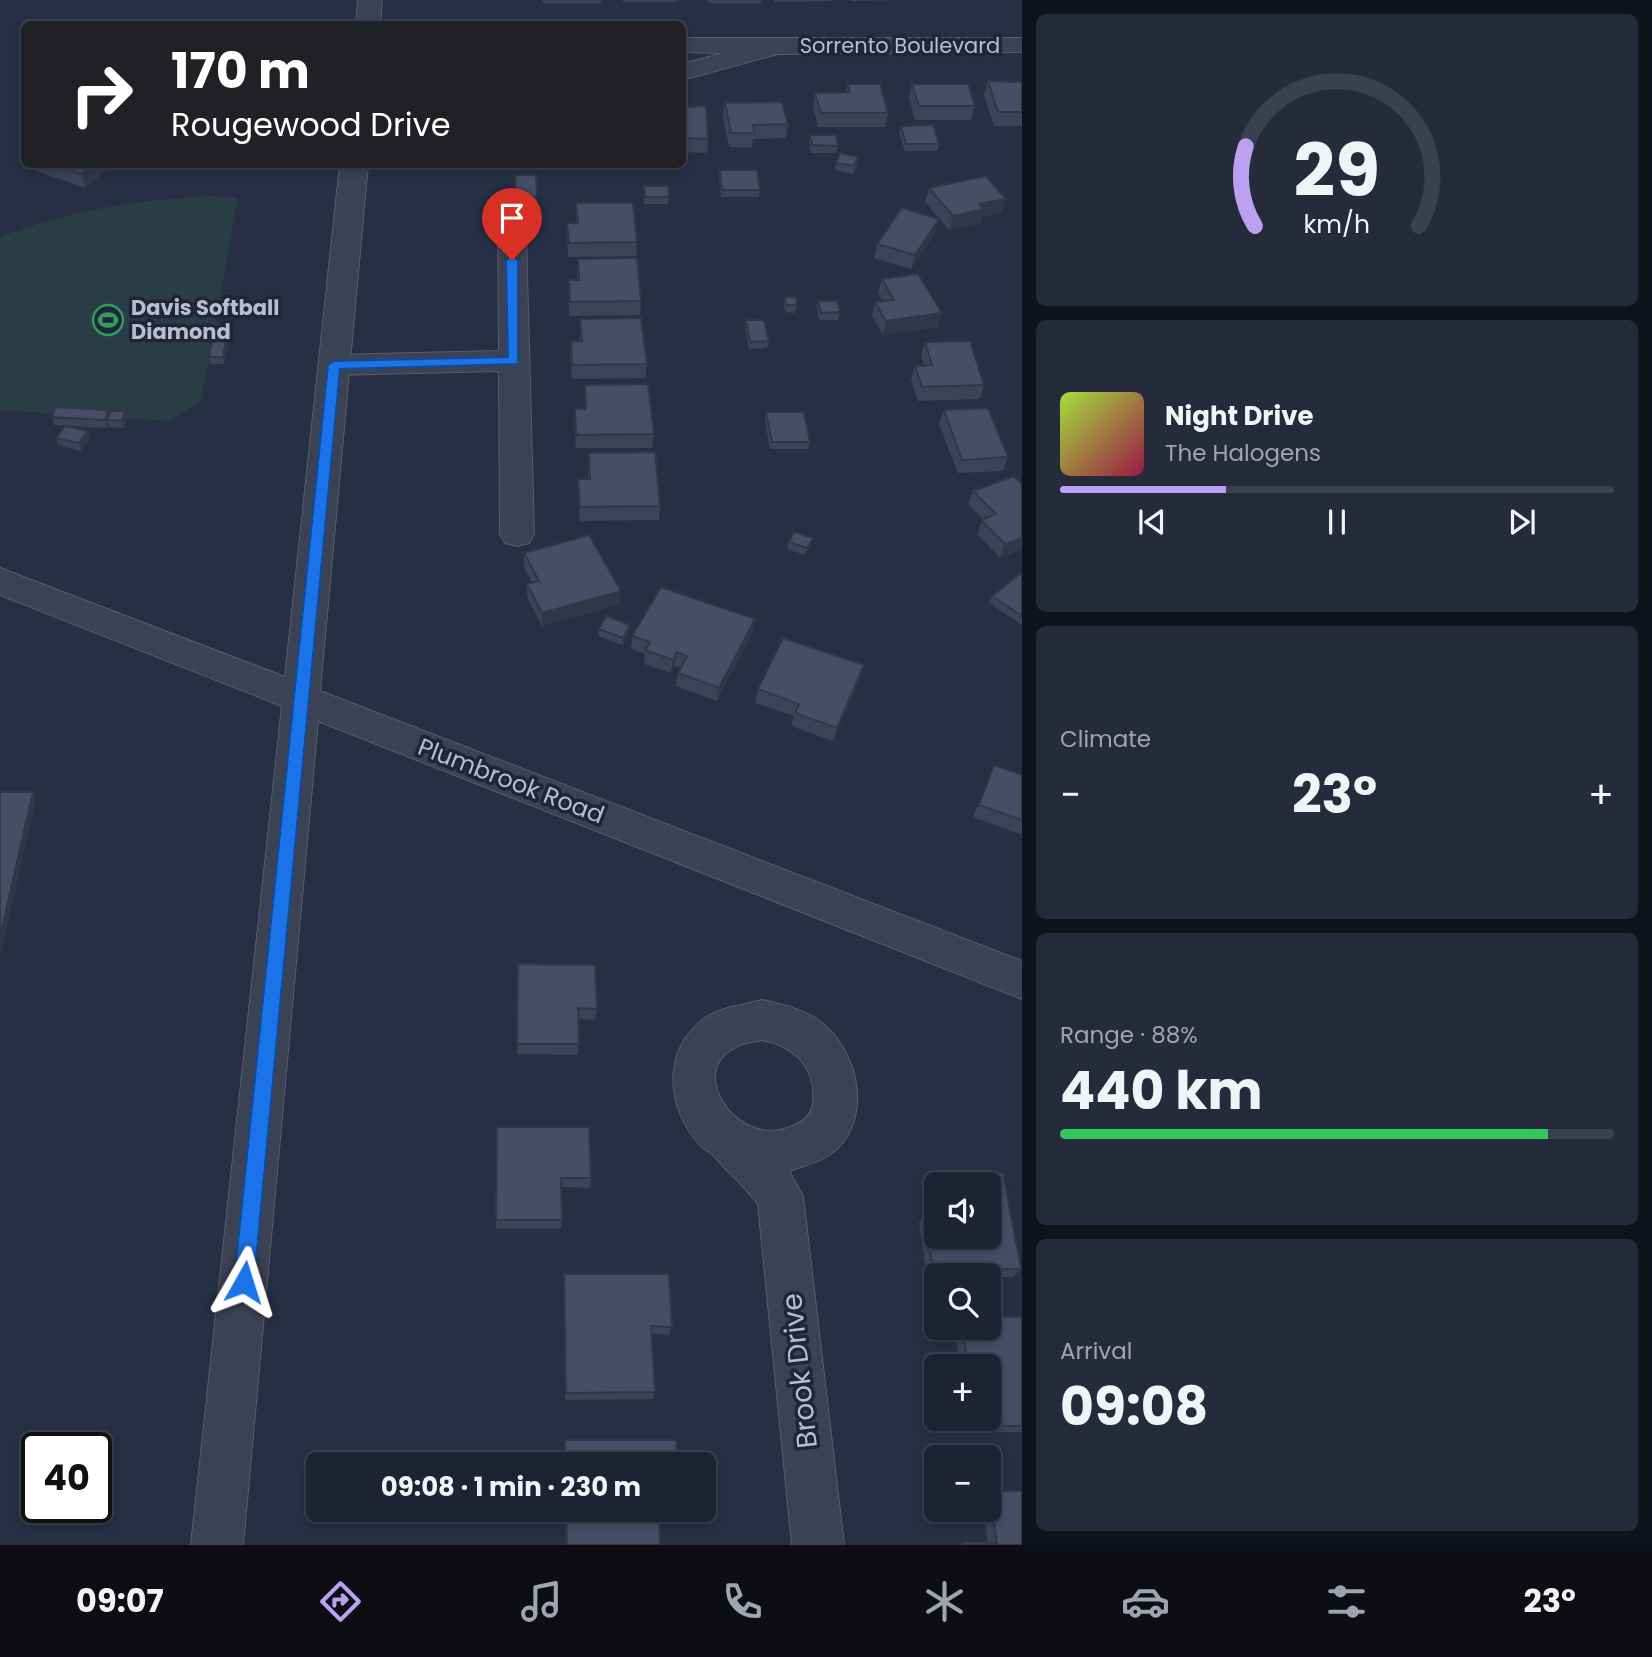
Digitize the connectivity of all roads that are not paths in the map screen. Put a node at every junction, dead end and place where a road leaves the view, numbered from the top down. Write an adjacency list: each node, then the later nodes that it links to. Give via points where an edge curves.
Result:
1 (370, 0): 2 (street)
2 (368, 21)
3 (686, 45): 5 (street, Sorrento Boulevard)
4 (1022, 45): 5 (street, Sorrento Boulevard)
5 (778, 47): 6 (street, Sorrento Boulevard)
6 (686, 71)
7 (354, 168): 10 (street)
8 (512, 234): 9 (street)
9 (514, 361): 10 (street); 11 (street)
10 (334, 365): 13 (street)
11 (517, 534)
12 (0, 580): 13 (street, Plumbrook Road)
13 (301, 700): 14 (street, Plumbrook Road); 18 (street)
14 (1022, 980)
15 (819, 1137): 16 (street, via 800,1149 776,1154 752,1152); 16 (street, via 832,1119 837,1097 834,1074 824,1054 807,1037 786,1025 762,1020 740,1022 719,1031 694,1063 697,1107); 17 (street)
16 (729, 1143): 17 (street, via 760,1170)
17 (780, 1196): 19 (street, Brook Drive)
18 (217, 1545)
19 (818, 1545)

